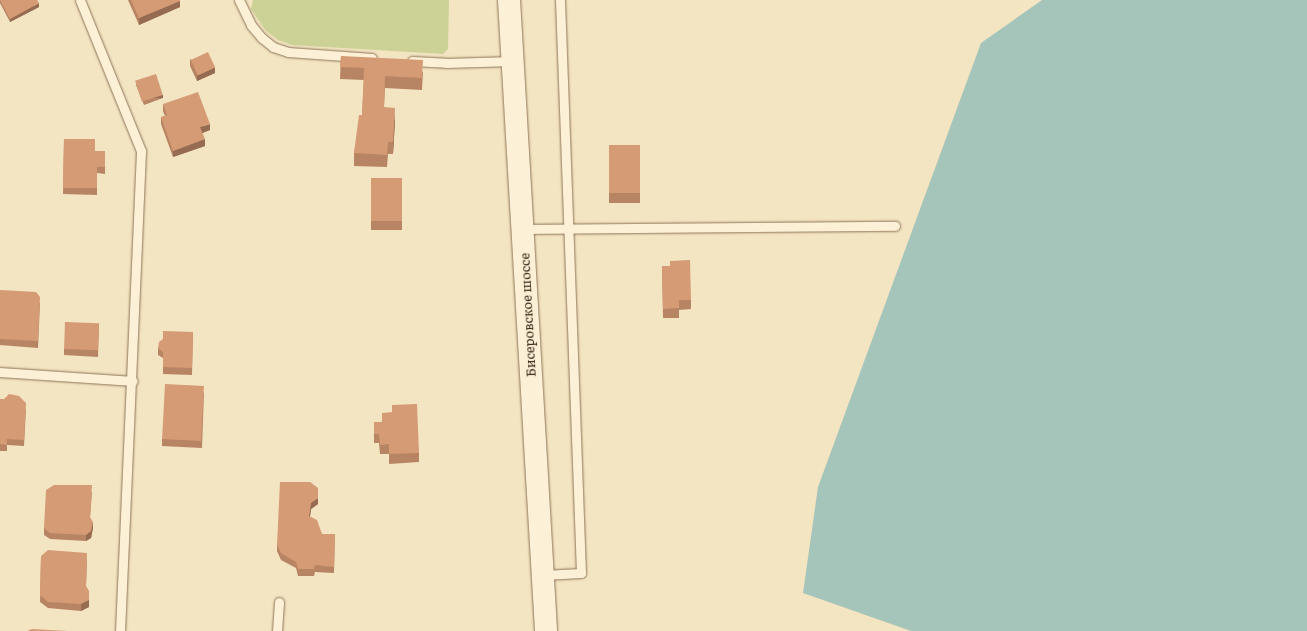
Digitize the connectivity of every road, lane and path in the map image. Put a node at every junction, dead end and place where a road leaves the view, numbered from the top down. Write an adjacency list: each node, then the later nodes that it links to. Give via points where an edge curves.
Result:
1 (80, 0): 12 (lane, via 141,151)
2 (239, 0): 5 (lane, via 251,25 273,47 288,52)
3 (509, 0): 7 (main road, Бисеровское шоссе)
4 (560, 0): 9 (lane)
5 (382, 59)
6 (398, 60): 7 (lane, via 446,63)
7 (513, 61): 10 (main road, Бисеровское шоссе)
8 (895, 226): 9 (lane)
9 (568, 227): 10 (lane); 13 (lane, via 581,573)
10 (523, 229): 13 (main road, Бисеровское шоссе)
11 (0, 372): 12 (lane)
12 (133, 381): 15 (lane)
13 (542, 575): 17 (main road, Бисеровское шоссе)
14 (279, 602): 16 (lane)
15 (120, 631)
16 (277, 631)
17 (546, 631)

